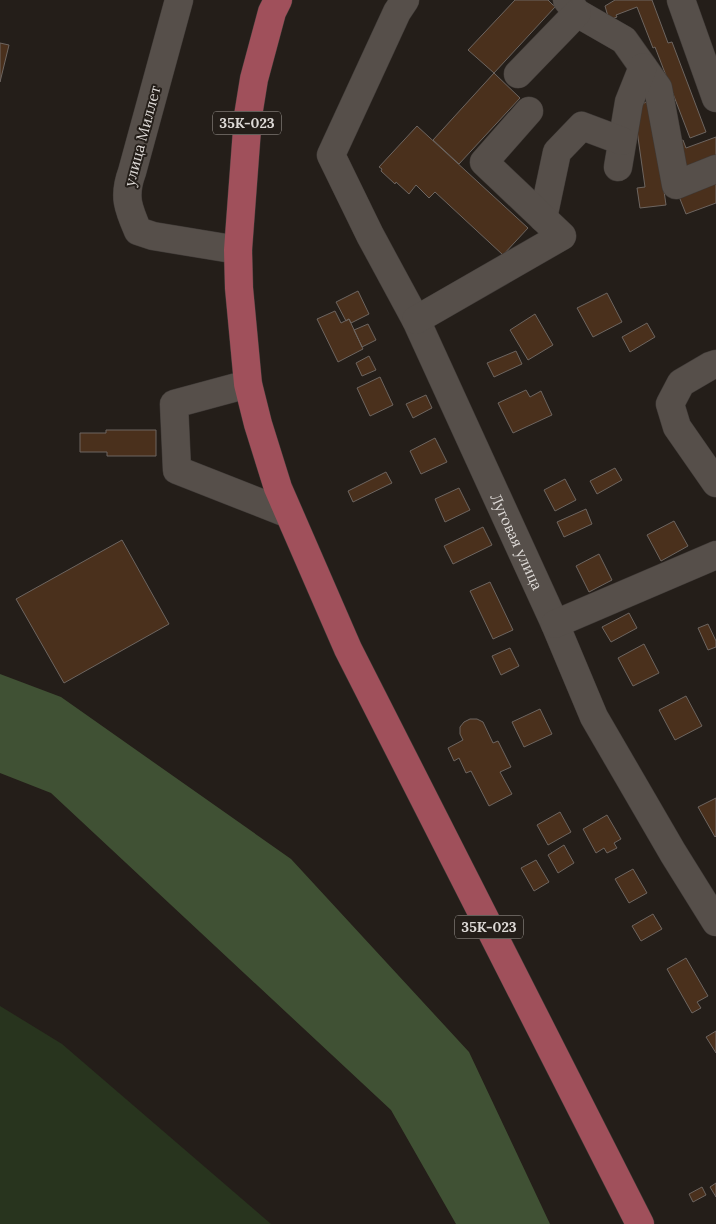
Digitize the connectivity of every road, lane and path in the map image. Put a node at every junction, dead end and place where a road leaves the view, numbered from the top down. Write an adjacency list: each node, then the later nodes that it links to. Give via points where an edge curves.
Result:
1 (179, 0): 14 (street, улица Миллет, via 127,186 127,201 138,231)
2 (278, 0): 14 (main road, 35К-023, via 257,69 248,116)
3 (405, 0): 15 (street, Луговая улица, via 331,155)
4 (682, 0): 8 (street)
5 (572, 7): 6 (street, via 624,40); 7 (street)
6 (643, 67): 10 (street, via 629,102); 12 (street, via 658,88 676,184)
7 (518, 74)
8 (716, 98)
9 (529, 111): 13 (street, via 484,162)
10 (622, 141): 11 (street); 13 (street, via 582,126 557,152)
11 (618, 168)
12 (716, 169)
13 (543, 218): 15 (street, via 562,236)
14 (238, 250): 17 (main road, 35К-023)
15 (416, 320): 21 (street, Луговая улица)
16 (716, 364): 18 (street, via 681,383 670,404 677,428)
17 (248, 384): 19 (main road, 35К-023, via 266,453); 19 (street, via 174,404 177,470)
18 (716, 483)
19 (289, 514): 23 (main road, 35К-023, via 348,649)
20 (716, 555): 21 (street)
21 (555, 624): 22 (street, Луговая улица, via 594,717)
22 (716, 922)
23 (640, 1224)

